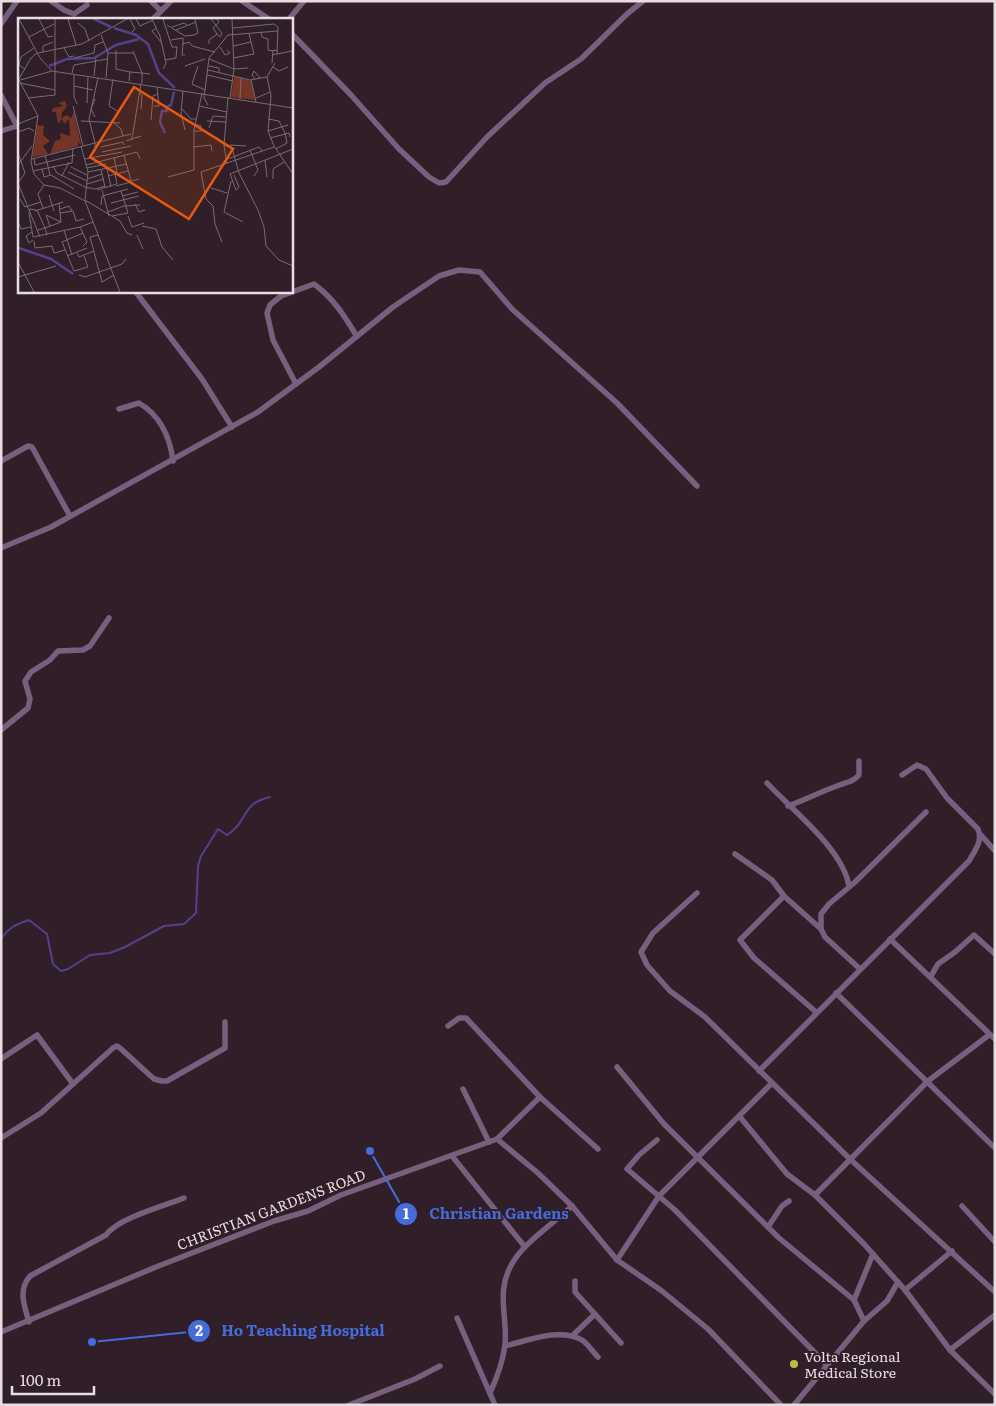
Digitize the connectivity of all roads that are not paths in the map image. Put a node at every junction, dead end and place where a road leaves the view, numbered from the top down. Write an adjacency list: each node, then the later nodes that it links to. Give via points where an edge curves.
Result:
1 (17, 1): 13 (street)
2 (51, 1): 8 (street, via 74,14)
3 (151, 1): 9 (street)
4 (171, 1): 9 (street)
5 (242, 1): 11 (street)
6 (304, 1): 12 (street)
7 (643, 1): 14 (street, via 581,59 546,83 487,137 446,182 439,183 399,149)
8 (87, 5)
9 (161, 11): 10 (street)
10 (154, 18)
11 (268, 18)
12 (290, 18)
13 (1, 24)
14 (292, 34)
15 (1, 95): 16 (street)
16 (18, 126): 17 (street)
17 (1, 131)
18 (135, 292): 24 (street, via 202,379)
19 (291, 292): 22 (street, via 280,296 267,313 273,340)
20 (292, 292): 21 (street, via 314,284 344,313)
21 (356, 335): 22 (street); 27 (street, via 439,276 459,270 480,272 512,309 617,403)
22 (296, 384): 24 (street)
23 (119, 409): 26 (street, via 139,403 146,407 171,442)
24 (232, 427): 26 (street)
25 (1, 461): 28 (street, via 28,446 32,447)
26 (172, 461): 28 (street)
27 (697, 486)
28 (70, 516): 29 (street)
29 (1, 548)
30 (109, 618): 31 (street, via 90,646 83,650 58,651 31,672 25,681 30,700 28,708)
31 (1, 730)
32 (859, 761): 35 (street, via 859,775 853,782)
33 (902, 775): 37 (street, via 917,765 926,769)
34 (766, 783): 35 (street)
35 (788, 806): 40 (street, via 830,848 847,876)
36 (926, 812): 40 (street)
37 (981, 835): 38 (street); 44 (street, via 969,861)
38 (995, 851)
39 (734, 854): 42 (street, via 772,880)
40 (849, 886): 43 (street, via 821,914)
41 (697, 893): 56 (street, via 653,933 641,952 647,965 670,991 704,1017)
42 (784, 896): 43 (street); 49 (street, via 740,940 754,958)
43 (821, 929): 46 (street, via 825,937)
44 (890, 939): 46 (street); 47 (street)
45 (995, 954): 47 (street, via 974,935 938,964)
46 (860, 969): 48 (street)
47 (931, 976): 52 (street)
48 (836, 993): 49 (street); 57 (street)
49 (816, 1012): 56 (street)
50 (226, 1022): 59 (street, via 225,1048 168,1081 154,1079 117,1046)
51 (448, 1026): 61 (street, via 459,1018 466,1018)
52 (989, 1035): 53 (street); 57 (street)
53 (995, 1039)
54 (1, 1059): 59 (street, via 37,1035)
55 (617, 1067): 70 (street, via 664,1124)
56 (759, 1071): 58 (street)
57 (928, 1081): 67 (street); 71 (street)
58 (772, 1083): 62 (street); 71 (street)
59 (73, 1084): 63 (street, via 41,1113)
60 (463, 1089): 66 (street)
61 (540, 1097): 64 (street); 68 (street)
62 (740, 1117): 70 (street); 72 (street, via 787,1174)
63 (1, 1138)
64 (497, 1140): 66 (street, CHRISTIAN GARDENS ROAD); 76 (street)
65 (656, 1140): 73 (street, via 638,1155 628,1169)
66 (489, 1142): 69 (street, CHRISTIAN GARDENS ROAD)
67 (995, 1148)
68 (598, 1150)
69 (452, 1156): 80 (street); 93 (street, CHRISTIAN GARDENS ROAD, via 340,1195 308,1211 192,1253)
70 (699, 1158): 73 (street); 78 (street)
71 (851, 1160): 72 (street); 81 (street)
72 (814, 1195): 82 (street)
73 (659, 1196): 83 (street); 100 (street)
74 (184, 1198): 93 (street, via 123,1222 106,1235 30,1276 23,1284 22,1293)
75 (789, 1201): 78 (street)
76 (572, 1206): 80 (street); 83 (street)
77 (962, 1206): 79 (street)
78 (768, 1227): 88 (street, via 810,1266)
79 (995, 1242)
80 (525, 1247): 97 (street, via 515,1259 502,1297)
81 (952, 1252): 86 (street); 87 (street)
82 (873, 1254): 85 (street); 88 (street)
83 (617, 1260): 106 (street, via 708,1329)
84 (575, 1281): 89 (street, via 574,1291)
85 (898, 1282): 86 (street); 92 (street, via 887,1301)
86 (904, 1290): 98 (street)
87 (995, 1292)
88 (854, 1300): 92 (street)
89 (595, 1314): 95 (street); 96 (street)
90 (995, 1315): 98 (street)
91 (457, 1318): 102 (street)
92 (864, 1321): 100 (street)
93 (28, 1322): 94 (street, CHRISTIAN GARDENS ROAD)
94 (1, 1332)
95 (572, 1336): 97 (street, via 541,1337); 99 (street, via 583,1341)
96 (621, 1343)
97 (505, 1346): 102 (street)
98 (950, 1350): 103 (street)
99 (598, 1357)
100 (826, 1364): 107 (street)
101 (440, 1366): 104 (street, via 415,1380)
102 (490, 1393): 105 (street)
103 (995, 1394)
104 (349, 1405)
105 (495, 1405)
106 (781, 1405)
107 (794, 1405)

